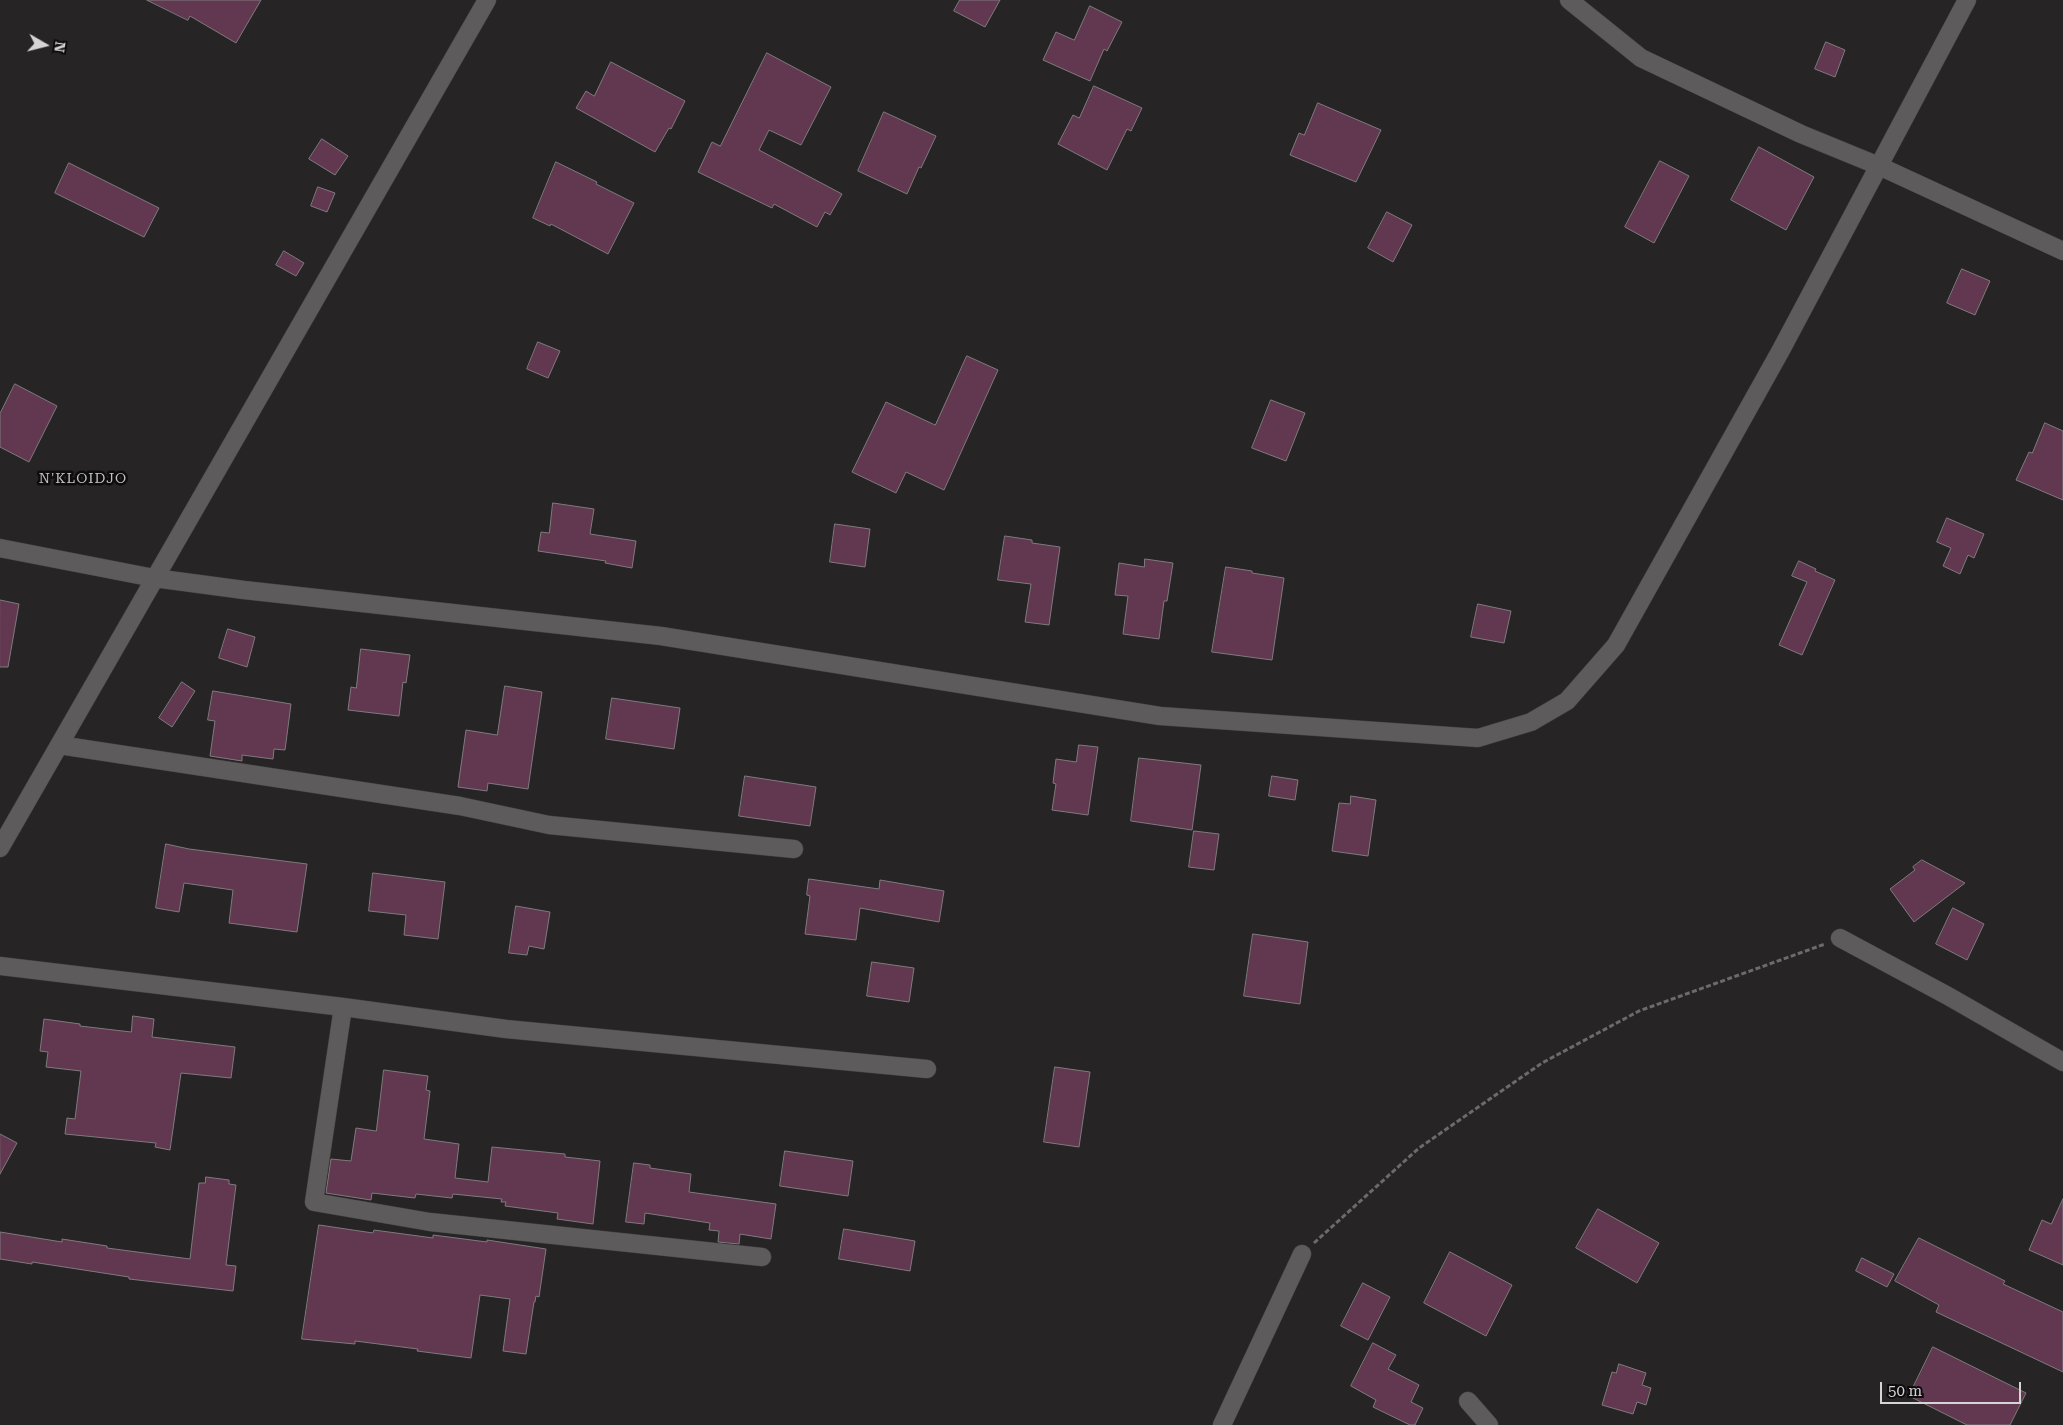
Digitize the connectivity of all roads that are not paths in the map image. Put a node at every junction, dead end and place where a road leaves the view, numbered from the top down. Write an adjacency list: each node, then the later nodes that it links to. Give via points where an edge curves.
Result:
1 (488, 0): 7 (street)
2 (1569, 0): 4 (street, via 1641,58 1801,134)
3 (1967, 0): 4 (street)
4 (1879, 166): 5 (street); 7 (street, via 1781,350 1616,644 1567,701 1531,722 1478,738 1160,716 661,636 254,592)
5 (2063, 251)
6 (0, 548): 7 (street)
7 (154, 578): 8 (street)
8 (59, 745): 9 (street); 10 (street, via 460,806 549,825)
9 (0, 848)
10 (794, 849)
11 (1840, 938): 14 (street)
12 (0, 966): 13 (street)
13 (343, 1006): 15 (street, via 506,1029); 17 (street, via 314,1202 430,1222)
14 (2063, 1062)
15 (927, 1069)
16 (1302, 1254): 19 (street)
17 (762, 1257)
18 (1468, 1401): 20 (street)
19 (1222, 1425)
20 (1489, 1425)

